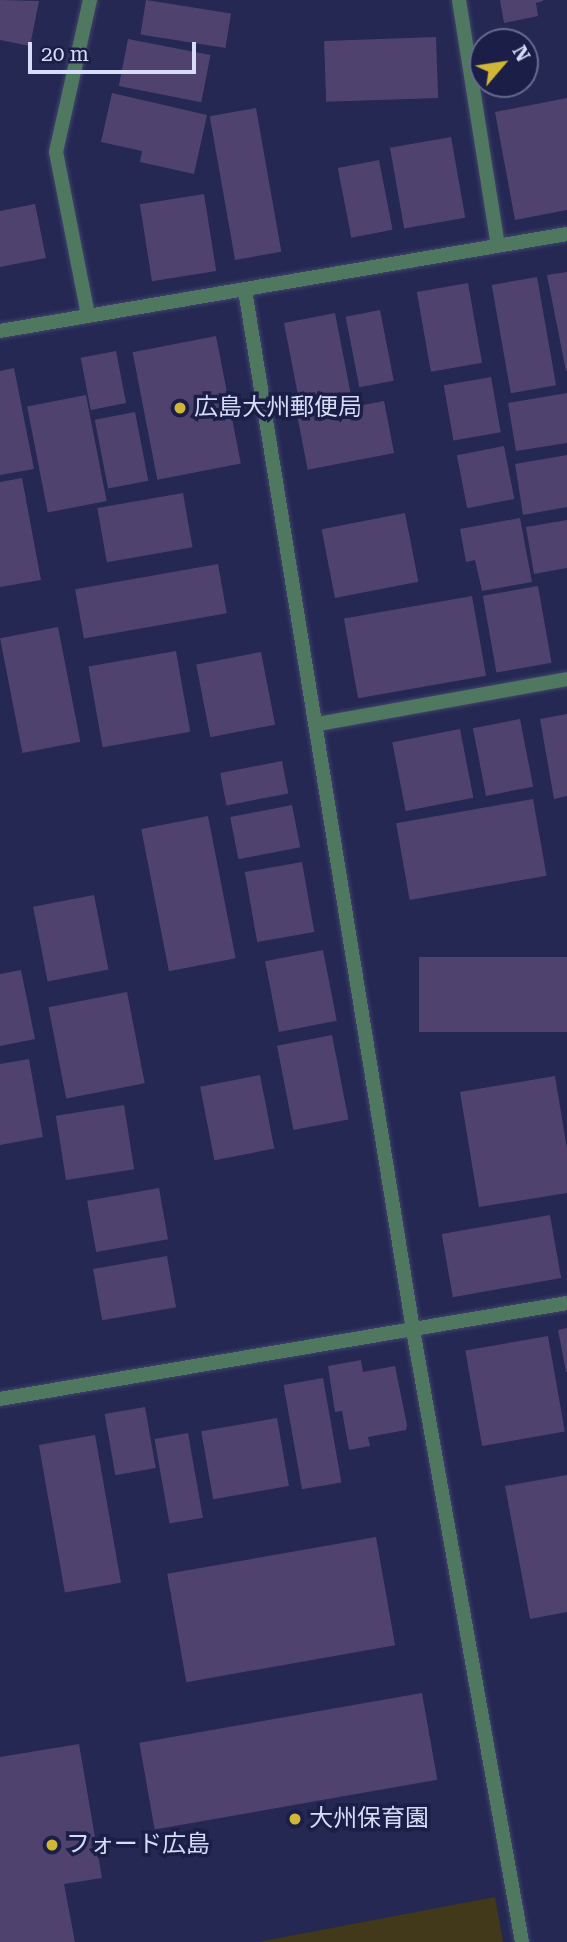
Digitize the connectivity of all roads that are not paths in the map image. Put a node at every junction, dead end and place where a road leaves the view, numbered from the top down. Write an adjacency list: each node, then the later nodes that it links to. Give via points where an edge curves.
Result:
1 (89, 0): 6 (street, via 56,152)
2 (459, 0): 4 (street)
3 (567, 234): 4 (street)
4 (498, 245): 5 (street)
5 (245, 290): 6 (street); 9 (street)
6 (88, 315): 7 (street)
7 (0, 331)
8 (567, 678): 9 (street)
9 (318, 724): 11 (street)
10 (567, 1303): 11 (street)
11 (413, 1330): 12 (street); 13 (street)
12 (0, 1399)
13 (522, 1942)

